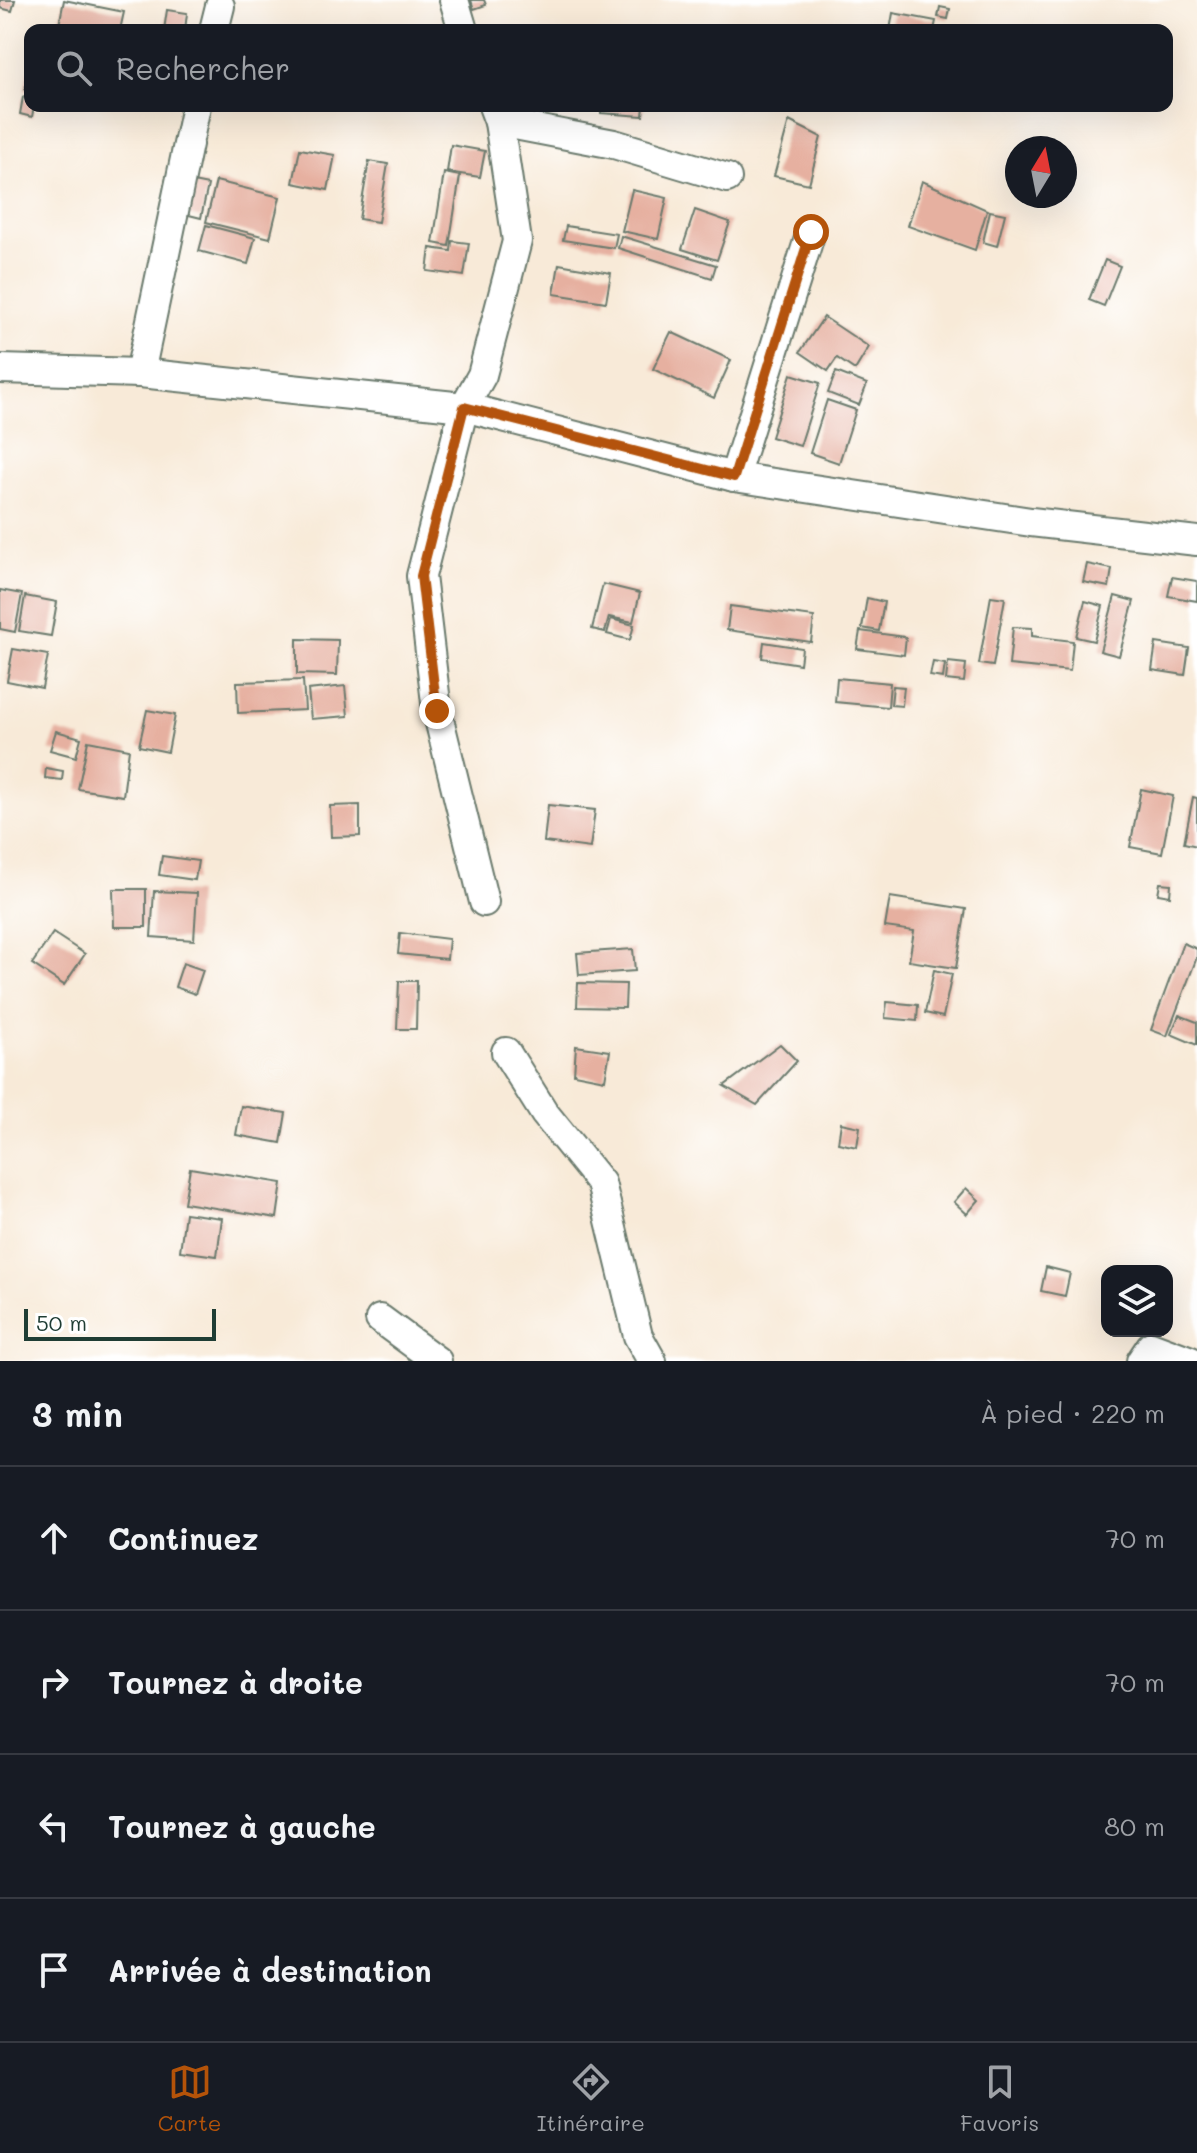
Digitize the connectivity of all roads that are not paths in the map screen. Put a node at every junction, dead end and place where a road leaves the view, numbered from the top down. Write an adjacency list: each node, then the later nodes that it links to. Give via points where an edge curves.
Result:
1 (454, 0): 2 (street)
2 (461, 24)
3 (195, 112): 8 (street)
4 (496, 114): 5 (street); 9 (street, via 517,241 482,375)
5 (727, 178)
6 (811, 232): 10 (street)
7 (0, 369): 8 (street)
8 (140, 373): 9 (street)
9 (464, 407): 10 (street); 12 (street, via 421,576 437,711)
10 (734, 477): 11 (street)
11 (1197, 541)
12 (484, 902)
13 (506, 1052): 16 (street, via 545,1114 601,1183 638,1336)
14 (380, 1319): 15 (street)
15 (437, 1361)
16 (652, 1361)
17 (1141, 1361): 18 (street, via 1151,1346)
18 (1191, 1361)

